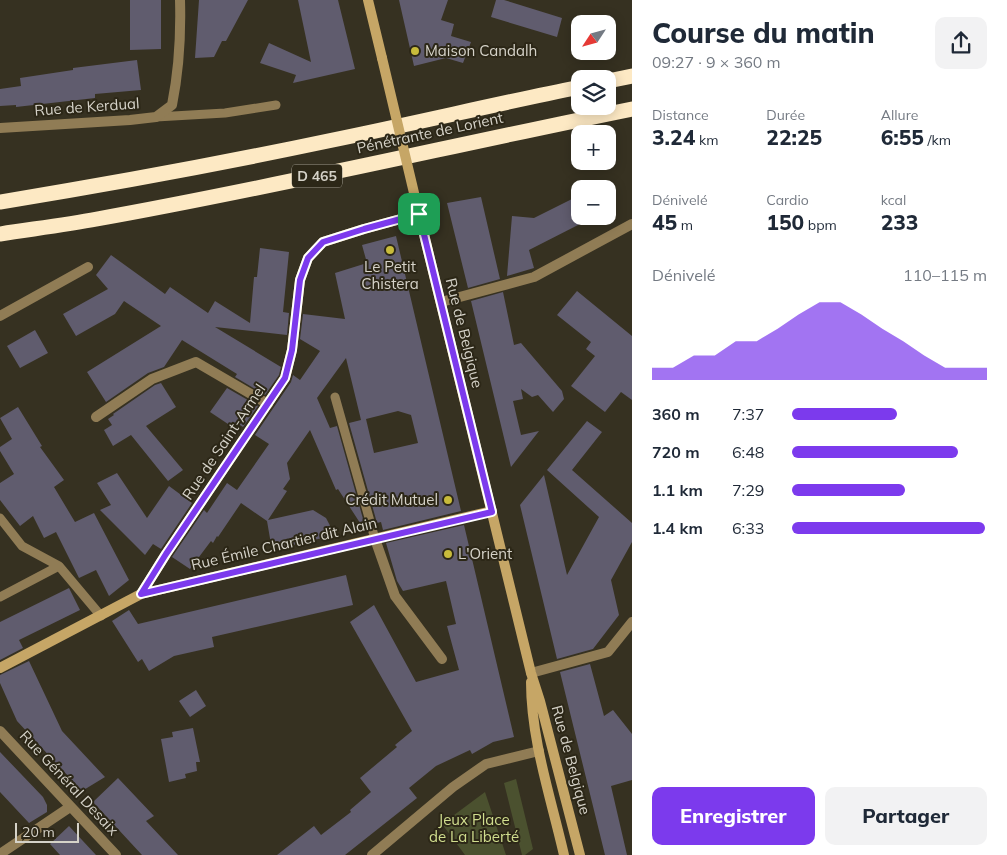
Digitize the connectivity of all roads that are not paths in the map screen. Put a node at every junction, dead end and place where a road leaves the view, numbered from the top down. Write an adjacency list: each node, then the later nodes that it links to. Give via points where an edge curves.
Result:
1 (180, 0): 8 (street, Rue de Kerdual, via 181,26 172,105)
2 (368, 0): 11 (main road, Rue de Belgique, bridge)
3 (632, 76): 4 (highway)
4 (616, 79)
5 (571, 89): 10 (highway, Pénétrante de Lorient / D 465, via 329,141)
6 (276, 105): 8 (lane, via 224,113)
7 (632, 109): 13 (highway, Pénétrante de Lorient / D 465, via 298,180 97,219)
8 (156, 117): 9 (street, Rue de Kerdual)
9 (0, 128)
10 (0, 202)
11 (419, 214): 15 (main road, Rue de Belgique); 18 (main road, Rue de Saint-Armel, via 323,242 308,258 300,280 292,350 285,378)
12 (632, 224): 15 (street, via 534,277)
13 (0, 234)
14 (88, 267): 16 (street)
15 (441, 302): 20 (main road, Rue de Belgique)
16 (0, 316)
17 (335, 397): 22 (lane)
18 (268, 404): 19 (street, via 196,362 152,379); 24 (main road, Rue de Saint-Armel)
19 (96, 417)
20 (492, 512): 22 (main road, Rue Émile Chartier dit Alain); 30 (main road, Rue de Belgique)
21 (0, 518): 23 (lane, via 22,546)
22 (375, 539): 24 (main road, Rue Émile Chartier dit Alain); 28 (street, via 395,596)
23 (59, 566): 25 (lane); 26 (lane)
24 (141, 594): 26 (main road, Rue de Saint-Armel)
25 (0, 597)
26 (102, 616): 29 (main road, Rue de Saint-Armel)
27 (632, 622): 30 (street, via 608,652)
28 (442, 659)
29 (0, 668)
30 (531, 673): 32 (main road, Rue de Belgique, via 531,703); 38 (main road, Rue de Belgique)
31 (0, 731): 33 (street, Rue Général Desaix)
32 (539, 751): 36 (street, via 486,764 453,787); 37 (main road, Rue de Belgique)
33 (70, 807): 34 (street); 35 (street, Rue Général Desaix)
34 (0, 854)
35 (116, 855)
36 (372, 855)
37 (564, 855)
38 (580, 855)

